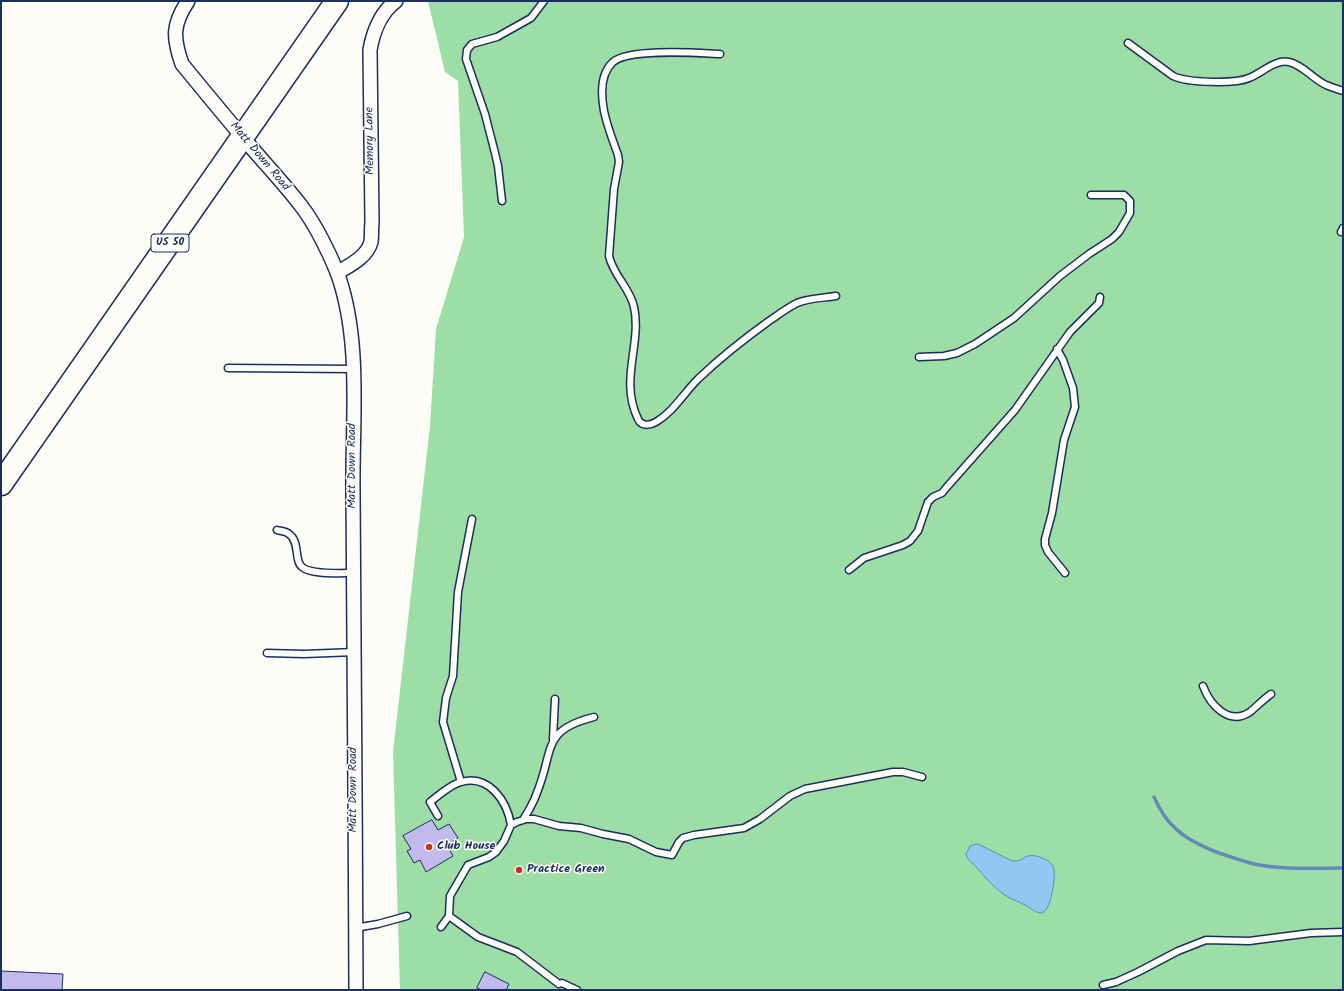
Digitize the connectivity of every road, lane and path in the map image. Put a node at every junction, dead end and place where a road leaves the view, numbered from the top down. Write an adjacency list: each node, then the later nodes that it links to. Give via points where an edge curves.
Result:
1 (188, 1): 8 (street, Matt Down Road, via 180,13 175,29 176,47 182,64)
2 (338, 1): 8 (highway, US 50)
3 (396, 1): 11 (street, Memory Lane, via 378,24 370,50 370,242 357,261)
4 (544, 1): 10 (lane, via 531,18 497,37 472,44 466,54 467,65 485,114 495,153)
5 (1128, 43): 7 (lane, via 1180,79 1237,80 1248,78 1277,63 1289,62 1325,84)
6 (720, 54): 12 (lane, via 660,53 629,56 612,63 604,79 604,112 619,162 614,189 609,256 634,307 630,390 638,420 647,425 654,424 709,369 750,335 790,307 804,301)
7 (1343, 91)
8 (243, 138): 11 (street, Matt Down Road, via 303,208); 18 (highway, US 50)
9 (1091, 195): 15 (lane, via 1124,195 1130,201 1128,218 1112,239 1060,276 1014,318 975,344 952,355)
10 (502, 201)
11 (337, 273): 17 (street, Matt Down Road, via 350,324)
12 (836, 296)
13 (1100, 297): 14 (lane, via 1099,303)
14 (1057, 349): 21 (lane, via 1015,410 942,493 928,502 914,536 903,544 864,558); 22 (lane, via 1073,388 1074,407 1064,440 1053,509 1044,539 1048,552)
15 (919, 357)
16 (228, 368): 17 (lane)
17 (353, 369): 23 (street, Matt Down Road)
18 (1, 484)
19 (472, 519): 32 (lane, via 458,592 453,676 443,716)
20 (277, 530): 23 (lane, via 292,537 299,564 303,569)
21 (849, 570)
22 (1065, 573)
23 (354, 574): 24 (street, Matt Down Road)
24 (355, 652): 25 (lane); 39 (street, Matt Down Road)
25 (267, 653)
26 (1203, 686): 27 (lane, via 1217,709 1232,716 1249,712)
27 (1271, 694)
28 (554, 699): 30 (lane)
29 (594, 717): 30 (lane, via 572,724)
30 (552, 741): 34 (lane, via 539,789)
31 (922, 777): 34 (lane, via 893,772 805,789 790,796 744,828 683,838 672,854 656,852 629,839 581,828 559,826 540,820)
32 (461, 782): 33 (lane, via 430,802); 35 (lane, via 481,783 497,792 506,807)
33 (438, 816)
34 (523, 820): 35 (lane)
35 (511, 825): 37 (lane, via 496,852 468,865 450,896)
36 (407, 916): 39 (lane)
37 (449, 916): 38 (lane); 43 (lane, via 478,937 517,952 559,984)
38 (441, 927)
39 (355, 928): 42 (street, Matt Down Road)
40 (1343, 932): 41 (lane, via 1310,933 1249,941 1206,940 1116,982)
41 (1103, 985)
42 (356, 990)
43 (577, 990)

